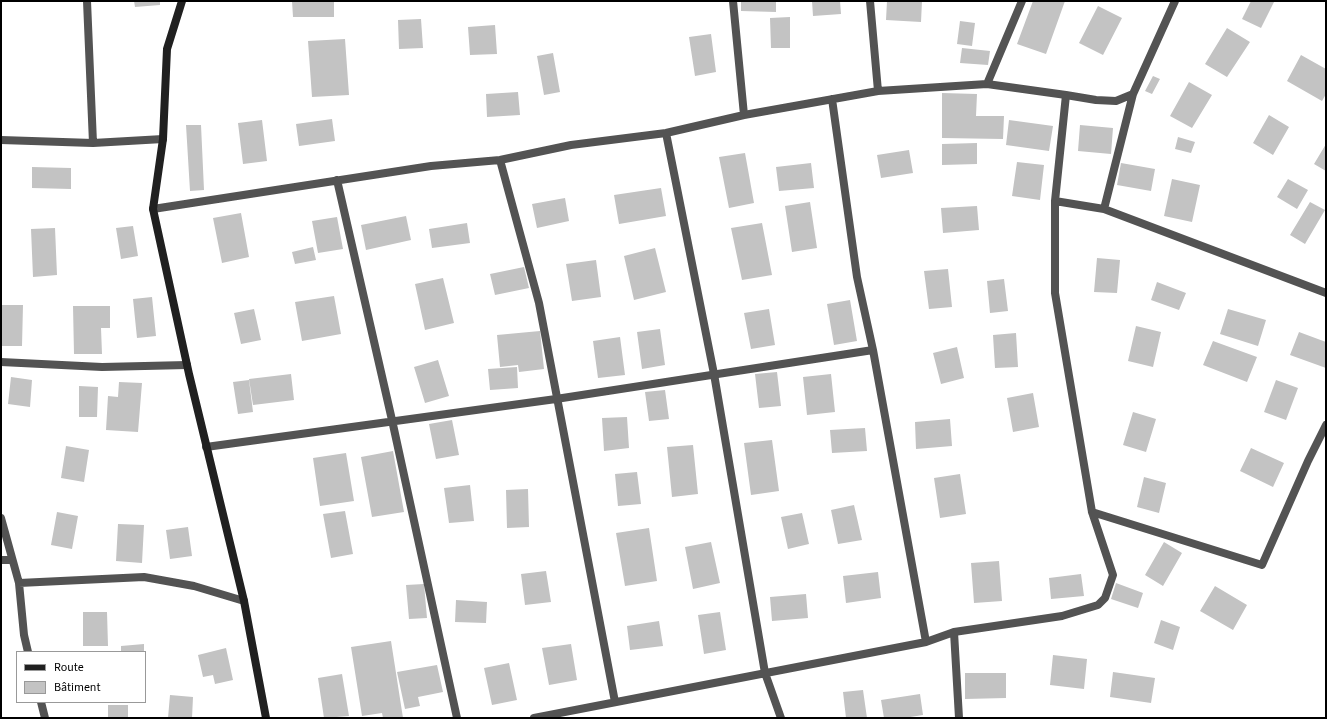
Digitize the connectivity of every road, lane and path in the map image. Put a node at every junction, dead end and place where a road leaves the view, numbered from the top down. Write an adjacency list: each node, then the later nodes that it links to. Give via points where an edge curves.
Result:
1 (87, 1): 16 (street)
2 (182, 1): 14 (street, via 167,49)
3 (734, 1): 12 (street)
4 (870, 1): 8 (street)
5 (1022, 1): 7 (street)
6 (1175, 1): 9 (street)
7 (987, 84): 8 (street); 10 (street)
8 (878, 91): 11 (street)
9 (1133, 94): 10 (street, via 1116,101); 21 (street)
10 (1066, 95): 19 (street)
11 (832, 99): 12 (street); 23 (street, via 857,277)
12 (744, 115): 13 (street)
13 (666, 133): 17 (street, via 571,145); 26 (street)
14 (163, 139): 16 (street); 20 (street)
15 (1, 140): 16 (street)
16 (93, 143)
17 (500, 160): 18 (street, via 432,166); 27 (street, via 539,303)
18 (337, 180): 20 (street); 28 (street)
19 (1055, 201): 21 (street); 31 (street, via 1055,293)
20 (153, 209): 25 (street)
21 (1104, 209): 22 (street)
22 (1326, 293)
23 (873, 350): 26 (street); 38 (street)
24 (1, 362): 25 (street, via 102,367)
25 (187, 365): 30 (street)
26 (714, 374): 27 (street); 40 (street)
27 (556, 399): 28 (street); 41 (street)
28 (392, 420): 30 (street); 45 (street)
29 (1326, 425): 31 (street, via 1262,565)
30 (206, 447): 36 (street)
31 (1092, 512): 37 (street, via 1113,575 1105,598 1098,605 1062,616)
32 (1, 518): 34 (street)
33 (1, 560): 34 (street)
34 (12, 560): 35 (street)
35 (19, 583): 36 (street, via 144,577 194,586); 39 (street)
36 (244, 601): 44 (street)
37 (954, 632): 38 (street); 48 (street)
38 (926, 642): 40 (street)
39 (28, 651)
40 (765, 673): 41 (street); 47 (street)
41 (615, 702): 46 (street)
42 (41, 703): 43 (street)
43 (45, 718)
44 (266, 718)
45 (457, 718)
46 (534, 718)
47 (781, 718)
48 (959, 718)

